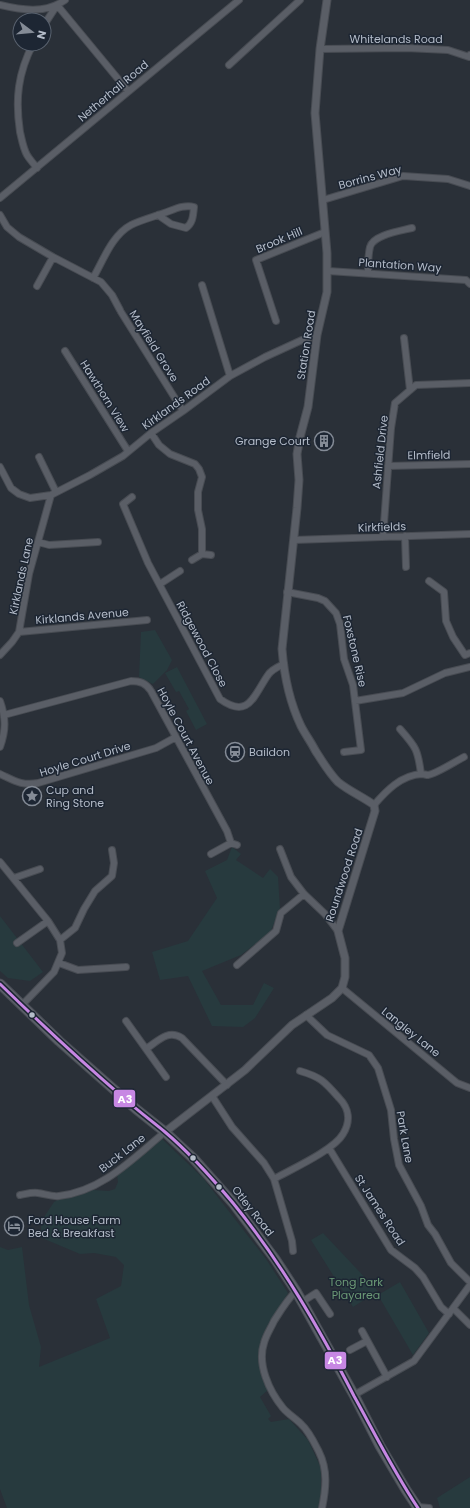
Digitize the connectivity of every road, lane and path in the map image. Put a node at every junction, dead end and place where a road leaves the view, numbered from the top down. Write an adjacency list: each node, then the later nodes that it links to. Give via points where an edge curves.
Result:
1 (64, 0): 6 (street)
2 (238, 0): 12 (street, Netherhall Road)
3 (300, 0): 11 (street)
4 (327, 0): 8 (street, Station Road)
5 (0, 5): 6 (street, via 40,10)
6 (57, 5): 7 (street); 12 (street)
7 (52, 13)
8 (320, 49): 10 (street, Whitelands Road, via 448,50 469,57); 16 (street, Station Road, via 315,113)
9 (29, 52): 13 (street, via 18,90 18,118 22,145)
10 (470, 55)
11 (229, 64)
12 (128, 91): 13 (street, Netherhall Road)
13 (37, 168): 15 (street, Netherhall Road)
14 (470, 186): 16 (street, Borrins Way, via 448,179 403,176)
15 (0, 198)
16 (323, 200): 20 (street, Station Road)
17 (0, 215): 21 (street, Mayfield Grove, via 7,227 19,237)
18 (158, 215): 18 (street, via 182,207 195,205 194,217 186,228 171,224); 24 (street, via 131,225 122,232)
19 (412, 228): 23 (street, via 375,240 370,246)
20 (325, 232): 22 (street, Station Road); 28 (street, Brook Hill, via 256,260)
21 (52, 257): 24 (street, Mayfield Grove); 27 (street)
22 (328, 271): 23 (street, Plantation Way); 29 (street, Station Road, via 327,292)
23 (368, 273): 25 (street, Plantation Way, via 466,280)
24 (93, 278): 35 (street, Mayfield Grove, via 101,282 112,295)
25 (470, 284)
26 (202, 285): 32 (street)
27 (37, 286)
28 (276, 321)
29 (317, 335): 32 (street, Kirklands Road, via 265,356); 47 (street, Station Road, via 308,406 297,454 299,480)
30 (404, 338): 34 (street)
31 (65, 351): 37 (street, Hawthorn View)
32 (230, 376): 35 (street, Kirklands Road)
33 (470, 383): 34 (street, Ashfield Drive, via 416,385)
34 (410, 390): 40 (street, Ashfield Drive, via 395,403)
35 (183, 411): 36 (street, Kirklands Road)
36 (151, 433): 37 (street, Kirklands Road); 50 (street, via 159,445 170,454 195,464 199,469 202,477 198,492)
37 (128, 451): 42 (street, Kirklands Road, via 90,475)
38 (39, 458): 42 (street)
39 (470, 464): 40 (street, Elmfield)
40 (388, 466): 46 (street, Ashfield Drive)
41 (0, 467): 42 (street, Kirklands Road, via 11,488 19,494 30,498)
42 (53, 493): 48 (street, Kirklands Lane)
43 (132, 497): 56 (street, Ridgewood Close, via 123,504 142,551)
44 (470, 534): 45 (street, Kirkfields)
45 (405, 536): 46 (street, Kirkfields); 53 (street)
46 (383, 537): 47 (street, Kirkfields)
47 (294, 540): 57 (street, Station Road)
48 (38, 542): 49 (street, via 49,545); 59 (street, Kirklands Lane, via 29,574)
49 (98, 542)
50 (202, 554): 51 (street); 52 (street)
51 (211, 555)
52 (192, 560)
53 (406, 567)
54 (180, 571): 56 (street)
55 (429, 581): 60 (street, via 444,592 448,626 465,655)
56 (160, 584): 62 (street, Ridgewood Close, via 216,692 228,705 241,708 250,703 257,696 269,674)
57 (288, 592): 62 (street, Station Road, via 283,634); 65 (street, Foxstone Rise, via 325,601 336,613)
58 (147, 620): 59 (street, Kirklands Avenue)
59 (19, 632): 61 (street, Kirklands Lane)
60 (470, 653)
61 (0, 655)
62 (284, 664): 74 (street, Station Road, via 295,712 322,761 338,782)
63 (470, 667): 65 (street, via 445,673 403,694)
64 (0, 701): 66 (street)
65 (355, 701): 70 (street, Foxstone Rise, via 361,750)
66 (4, 715): 68 (street, Hoyle Court Avenue, via 139,681 149,688); 69 (street, via 5,733)
67 (400, 729): 73 (street, via 415,746)
68 (176, 737): 72 (street, Hoyle Court Drive, via 156,748 38,783 20,784); 75 (street, Hoyle Court Avenue)
69 (0, 747)
70 (344, 752)
71 (464, 757): 73 (street, via 429,775)
72 (0, 774)
73 (421, 774): 74 (street, via 395,784)
74 (374, 805): 85 (street, Roundwood Road, via 374,819)
75 (231, 842): 76 (street); 79 (street)
76 (237, 845)
77 (280, 849): 83 (street, via 291,877)
78 (112, 850): 86 (street, via 112,876 95,891 75,928)
79 (211, 854)
80 (0, 862): 82 (street)
81 (40, 869): 82 (street)
82 (14, 878): 84 (street)
83 (304, 894): 85 (street); 89 (street, via 281,913 276,931)
84 (48, 921): 86 (street); 87 (street)
85 (338, 931): 92 (street, Roundwood Road, via 345,958 346,977)
86 (60, 940): 88 (street, via 62,953)
87 (18, 943)
88 (59, 963): 90 (street, via 78,970); 93 (street, via 48,979)
89 (237, 965)
90 (126, 967)
91 (0, 984): 93 (main road, Otley Road)
92 (342, 988): 94 (street); 100 (street, Langley Lane, via 457,1083)
93 (22, 1005): 102 (main road, Otley Road, via 136,1109)
94 (306, 1015): 99 (street); 107 (street, Park Lane, via 327,1035 369,1055 378,1068 391,1110 399,1165 428,1225 451,1263)
95 (126, 1021): 96 (street)
96 (146, 1049): 98 (street); 99 (street, via 166,1035 177,1035)
97 (300, 1071): 103 (street, via 321,1078 346,1106 348,1120 343,1134)
98 (166, 1077)
99 (227, 1085): 101 (street)
100 (470, 1088)
101 (212, 1096): 102 (street); 104 (street, via 232,1127)
102 (166, 1132): 105 (street, Buck Lane, via 107,1180 93,1187 57,1196 37,1193); 108 (main road, Otley Road, via 224,1193)
103 (329, 1148): 104 (street); 112 (street, St James Road, via 391,1250 415,1268)
104 (274, 1178): 106 (street)
105 (20, 1195)
106 (293, 1251)
107 (470, 1283): 110 (street)
108 (296, 1291): 109 (main road, Otley Road); 119 (street, via 288,1298 269,1331 262,1359 265,1376 275,1396 309,1433 320,1453 326,1486)
109 (302, 1302): 111 (street, via 316,1293); 118 (main road, Otley Road)
110 (453, 1308): 112 (street); 113 (street)
111 (330, 1314)
112 (449, 1314): 117 (street, via 414,1361)
113 (470, 1325)
114 (362, 1331): 115 (street)
115 (367, 1341): 116 (street); 117 (street)
116 (350, 1350)
117 (387, 1377): 118 (street)
118 (354, 1395): 120 (main road, Otley Road, via 383,1451)
119 (322, 1508)
120 (418, 1508): 121 (street)
121 (429, 1508)

